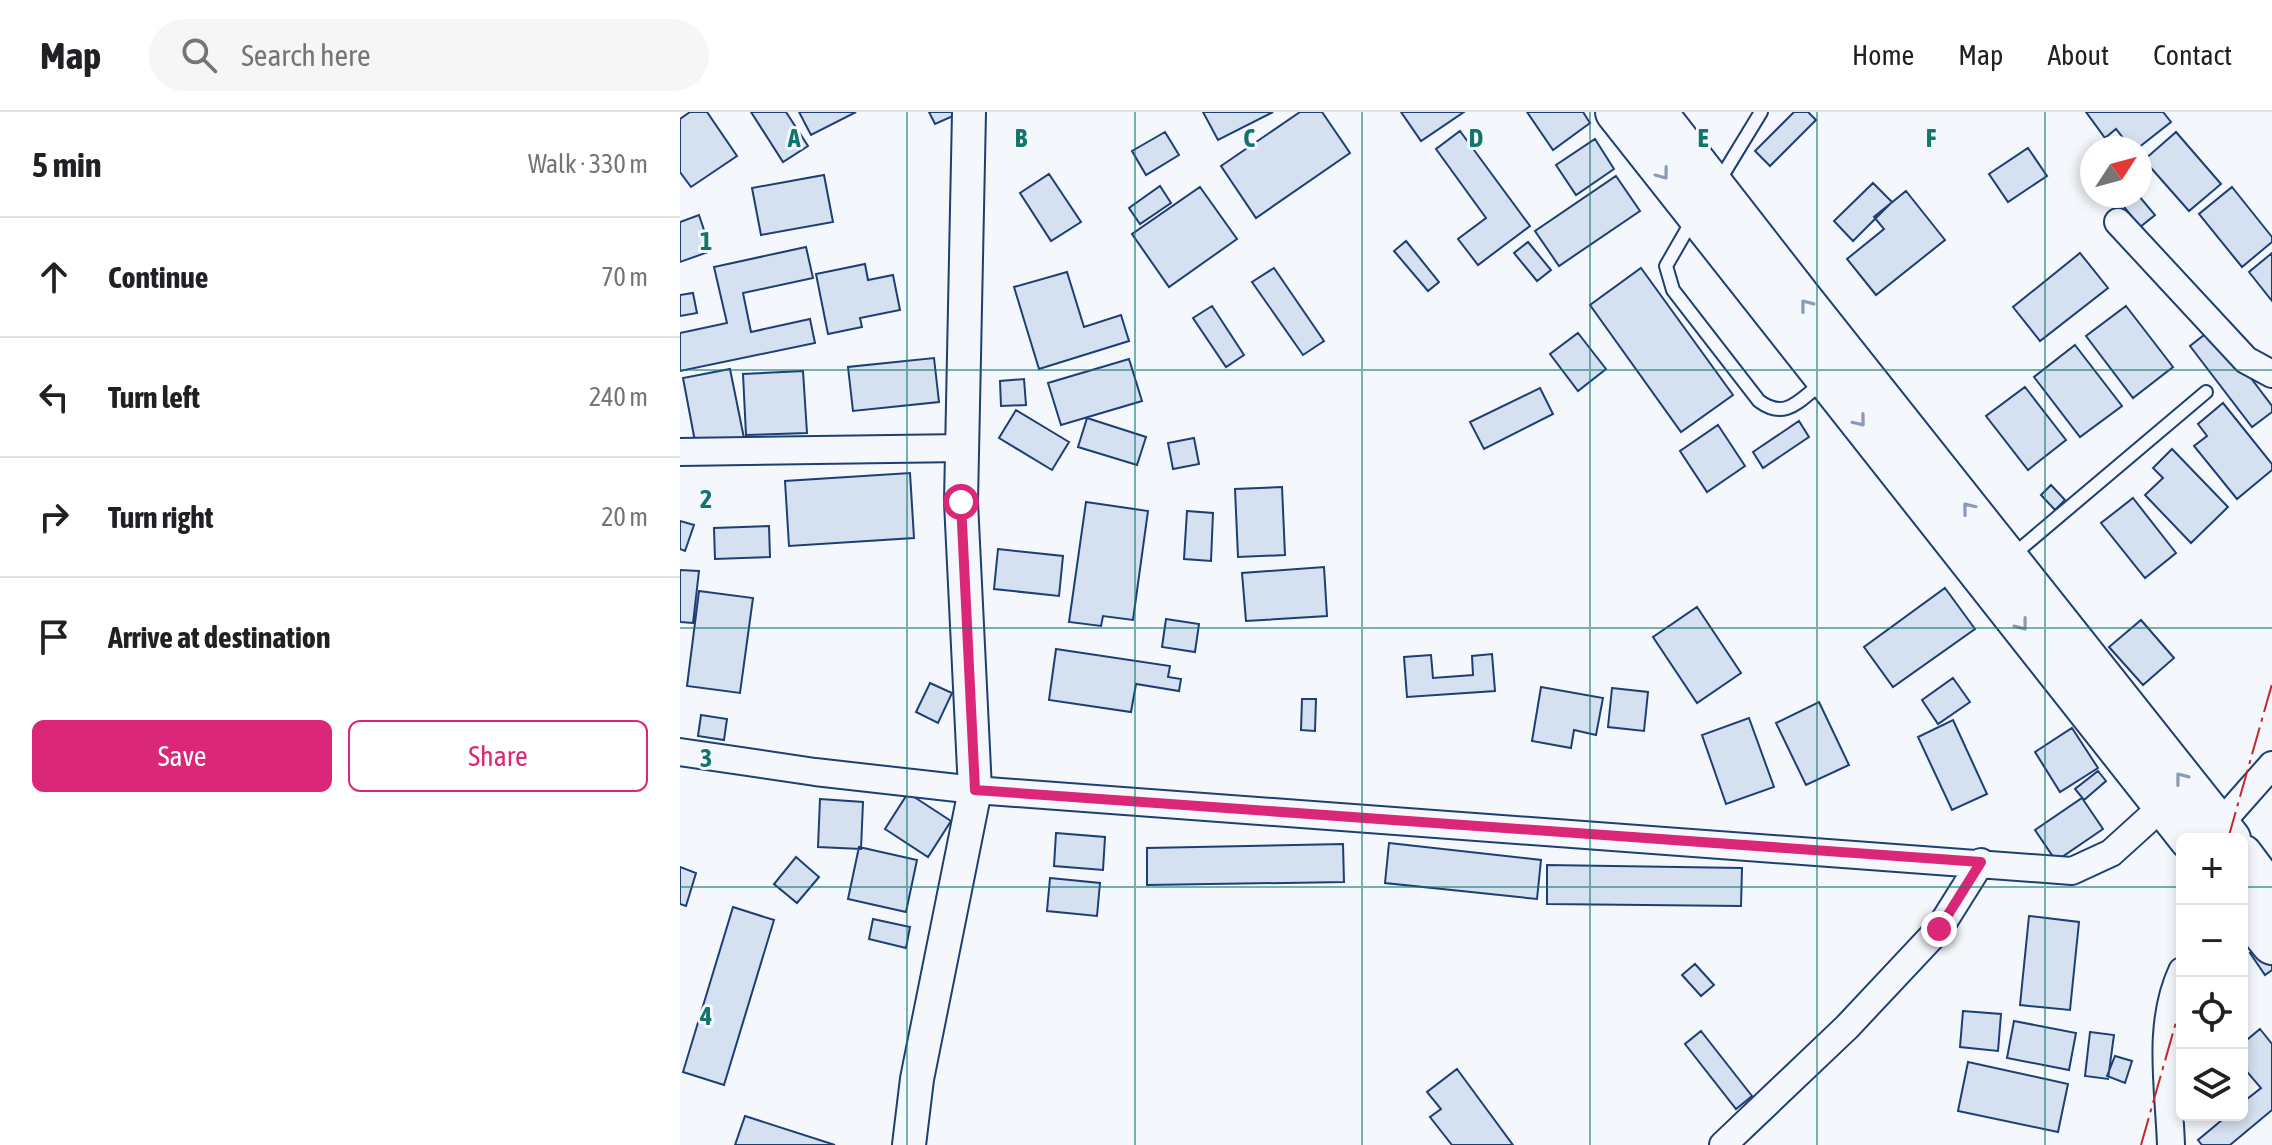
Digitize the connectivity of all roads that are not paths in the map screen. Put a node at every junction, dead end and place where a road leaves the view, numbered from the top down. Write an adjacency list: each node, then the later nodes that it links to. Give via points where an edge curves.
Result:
1 (969, 112): 10 (street)
2 (1616, 112): 5 (main road, one-way to 5)
3 (1656, 112): 5 (main road)
4 (1761, 112): 5 (lane)
5 (1705, 201): 8 (main road); 8 (lane, via 1666,266 1673,290 1759,401 1772,410 1787,410); 12 (main road, one-way to 5)
6 (2118, 222): 7 (street, via 2246,360)
7 (2272, 374)
8 (1826, 380): 16 (main road, one-way to 16)
9 (2206, 392): 12 (lane)
10 (964, 448): 11 (street); 15 (street, via 961,502)
11 (680, 452)
12 (2009, 558): 18 (main road, one-way to 12)
13 (680, 752): 15 (street)
14 (2272, 765): 19 (street)
15 (975, 790): 20 (street); 26 (street, via 917,1079)
16 (2164, 805): 17 (main road); 20 (street, via 2111,853 2072,871)
17 (2209, 833)
18 (2215, 833)
19 (2225, 833)
20 (1981, 862): 27 (street, via 1939,929 1847,1027)
21 (2248, 870): 22 (main road)
22 (2272, 895)
23 (2248, 914): 24 (main road)
24 (2272, 944)
25 (2179, 977): 28 (street, via 2166,1024)
26 (909, 1145)
27 (1723, 1145)
28 (2171, 1145)

